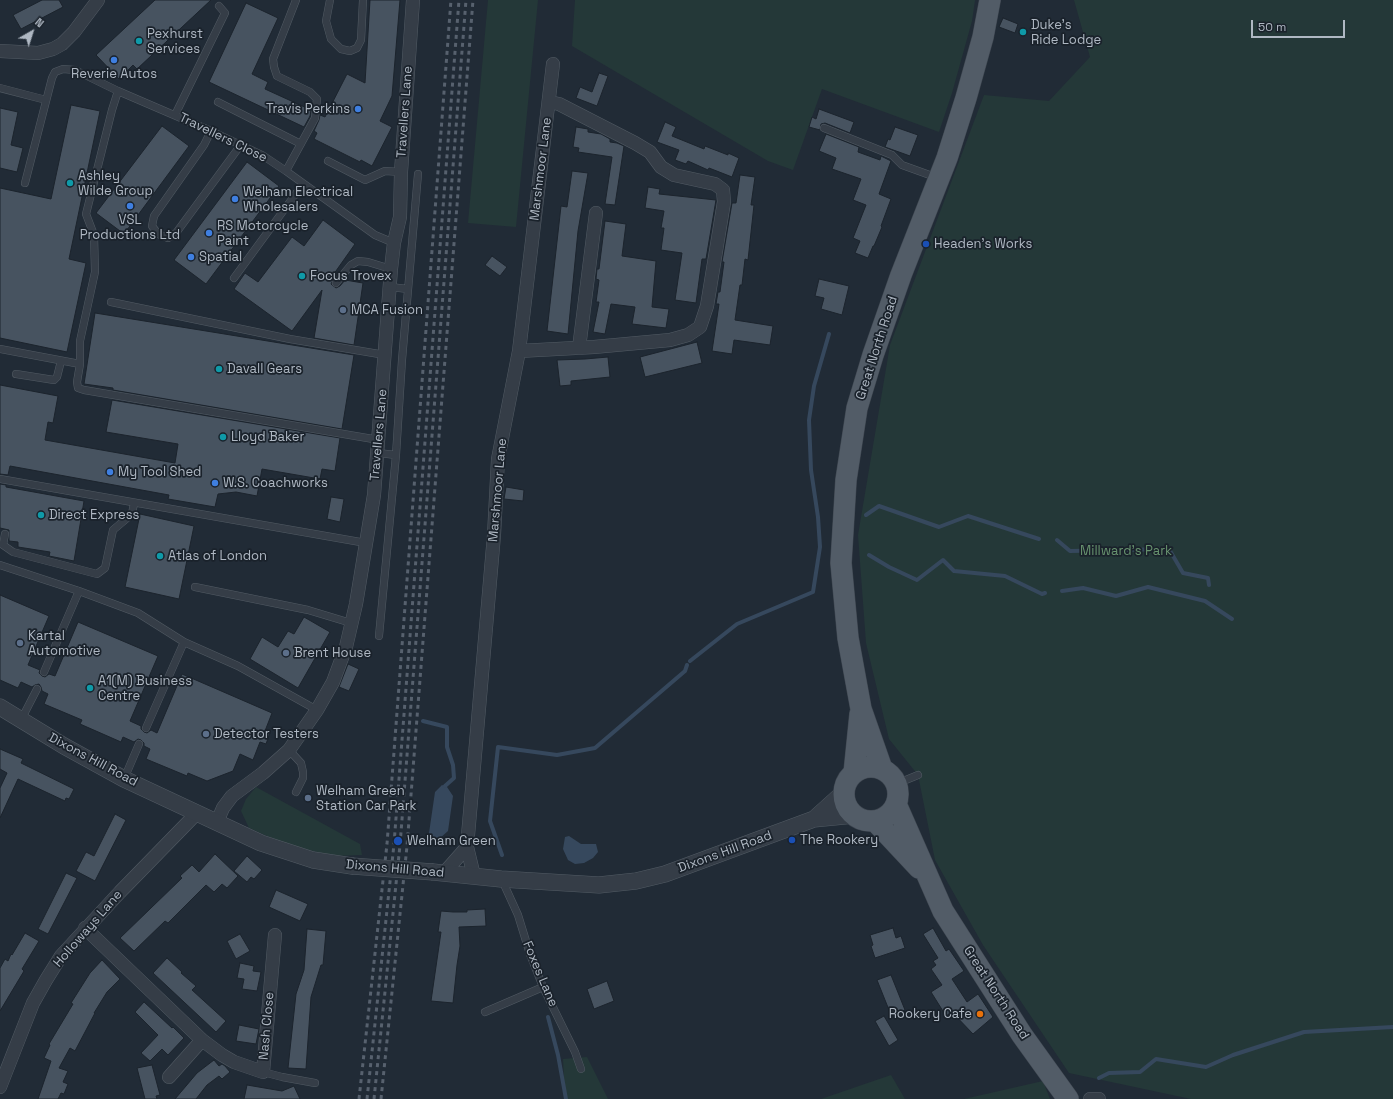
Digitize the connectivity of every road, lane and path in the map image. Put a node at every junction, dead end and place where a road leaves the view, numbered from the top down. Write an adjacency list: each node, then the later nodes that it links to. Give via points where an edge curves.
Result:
1 (98, 0): 8 (street, via 74,32 53,49 38,53)
2 (296, 0): 18 (lane, via 273,59 277,76 310,92 316,99 315,118)
3 (330, 0): 4 (lane, via 326,21 331,39 342,49 350,51 357,48 361,40)
4 (363, 0)
5 (413, 0): 22 (street, Travellers Lane)
6 (990, 0): 24 (main road, Great North Road, via 983,37 966,98)
7 (219, 6): 15 (lane, via 225,13)
8 (2, 51)
9 (553, 64): 14 (street, Marshmoor Lane)
10 (0, 88): 12 (lane)
11 (118, 91): 12 (lane, Travellers Close, via 75,70 63,69 55,72); 15 (lane, Travellers Close); 40 (lane, via 86,214 94,235 95,272 80,341)
12 (46, 100): 25 (lane, Travellers Close)
13 (218, 102): 18 (lane)
14 (549, 102): 35 (street, via 559,104 635,143 650,152 661,167 674,175 715,184 723,190 724,202 707,306 700,327 688,335 670,340); 37 (street, Marshmoor Lane)
15 (175, 115): 17 (lane, Travellers Close)
16 (824, 128): 24 (lane, via 892,155 902,165)
17 (212, 131): 19 (lane, Travellers Close); 19 (lane, via 154,216 152,226 158,234 168,238 176,233)
18 (301, 144): 21 (lane)
19 (240, 146): 21 (lane, Travellers Close)
20 (328, 161): 22 (lane, via 365,180 385,171)
21 (286, 171): 26 (lane, Travellers Close)
22 (401, 172): 28 (street, Travellers Lane, via 400,217)
23 (418, 174): 33 (lane)
24 (939, 178): 57 (main road, Great North Road, via 870,363 857,408 846,480 841,562 848,638)
25 (25, 183)
26 (303, 184): 28 (lane, Travellers Close, via 375,235); 30 (lane)
27 (596, 214): 35 (street)
28 (394, 243): 29 (street, Travellers Lane)
29 (391, 269): 31 (lane, via 358,261 351,265); 32 (street, Travellers Lane)
30 (234, 278)
31 (336, 283)
32 (390, 287): 33 (lane); 38 (street, Travellers Lane)
33 (408, 289): 43 (lane)
34 (111, 302): 38 (lane, via 290,339)
35 (579, 348): 37 (street)
36 (0, 349): 39 (lane)
37 (519, 351): 74 (street, Marshmoor Lane, via 498,459 494,535)
38 (386, 355): 42 (street, Travellers Lane)
39 (62, 361): 40 (lane); 41 (lane, via 54,380)
40 (80, 364): 42 (lane, via 76,382 78,388 84,390)
41 (16, 374)
42 (378, 447): 43 (lane); 47 (street, Travellers Lane)
43 (396, 455): 52 (lane)
44 (0, 479): 45 (lane)
45 (134, 502): 46 (lane, via 132,514 113,530 105,568 97,574 13,552 3,545); 47 (lane)
46 (5, 534)
47 (366, 543): 51 (street, Travellers Lane)
48 (0, 564): 50 (lane)
49 (195, 587): 51 (lane, via 308,610)
50 (80, 591): 53 (lane, via 138,613); 54 (lane)
51 (352, 623): 58 (street, Travellers Lane, via 333,682)
52 (379, 636)
53 (184, 642): 58 (lane, via 238,666); 60 (lane)
54 (44, 672)
55 (37, 689): 59 (lane)
56 (0, 707): 59 (street, Dixons Hill Road)
57 (860, 709): 63 (main road, Great North Road); 66 (main road, Great North Road)
58 (317, 710): 62 (street, Travellers Lane)
59 (21, 720): 65 (street, Dixons Hill Road)
60 (146, 728)
61 (139, 744): 65 (lane)
62 (289, 750): 67 (lane, via 303,762 304,778); 73 (street, Travellers Lane, via 232,796)
63 (854, 773): 66 (main road, via 862,768 872,767); 68 (main road, via 846,783)
64 (918, 775): 66 (lane)
65 (124, 779): 69 (street, Dixons Hill Road)
66 (891, 786): 72 (main road, via 892,811 885,817); 78 (main road, Great North Road)
67 (296, 792)
68 (844, 792): 70 (main road, via 849,810); 71 (street, Dixons Hill Road)
69 (197, 813): 73 (street, Dixons Hill Road); 79 (street, Holloways Lane)
70 (855, 815): 71 (street, Dixons Hill Road); 72 (main road, via 864,820)
71 (814, 819): 77 (street, Dixons Hill Road, via 665,874 636,882 599,885)
72 (875, 820): 78 (main road, Great North Road)
73 (217, 822): 75 (street, Dixons Hill Road, bridge, via 261,842 313,860 352,866)
74 (467, 846): 75 (street); 76 (street, Marshmoor Lane)
75 (438, 872): 76 (street, Dixons Hill Road)
76 (474, 876): 77 (street, Dixons Hill Road)
77 (501, 879): 81 (lane, Foxes Lane, via 518,915)
78 (931, 882): 89 (main road, Great North Road, via 943,911 966,949 1022,1035)
79 (85, 928): 83 (street, Nash Close); 88 (street, Holloways Lane, via 61,956 46,980 23,1025)
80 (275, 935): 85 (street, Nash Close)
81 (543, 987): 82 (lane); 84 (lane, Foxes Lane)
82 (485, 1012)
83 (202, 1040): 85 (street, Nash Close, via 234,1062); 86 (street)
84 (581, 1069)
85 (263, 1072): 87 (lane)
86 (169, 1076)
87 (314, 1082)
88 (0, 1086)
89 (1068, 1099)
90 (1090, 1099): 91 (street)
91 (1099, 1099)

